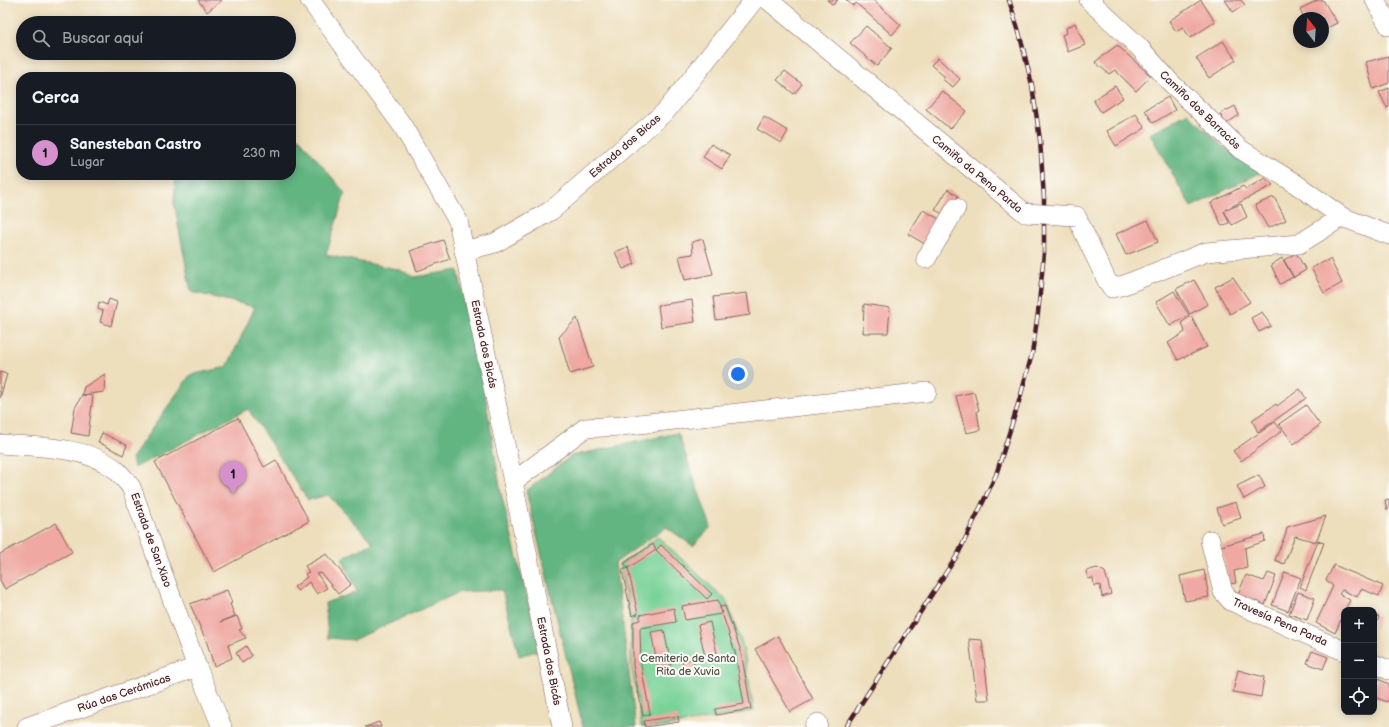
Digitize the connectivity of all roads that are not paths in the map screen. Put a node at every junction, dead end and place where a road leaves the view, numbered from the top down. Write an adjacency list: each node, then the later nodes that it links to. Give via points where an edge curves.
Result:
1 (310, 0): 10 (street, Estrada dos Bicás, via 402,125 458,221)
2 (754, 0): 10 (street, Estrada dos Bicas, via 666,111 552,210 496,243)
3 (768, 0): 8 (street, Camiño da Pena Parda, bridge, via 1025,213 1076,216 1112,288 1206,252 1299,244)
4 (1089, 0): 8 (street, Camiño dos Barracós, via 1240,150 1293,182)
5 (1375, 0): 6 (street)
6 (1389, 26)
7 (956, 208): 11 (street)
8 (1342, 217): 9 (street)
9 (1389, 236)
10 (464, 251): 14 (street, Estrada dos Bicás)
11 (926, 259)
12 (927, 392): 14 (street, via 584,428)
13 (0, 444): 18 (street, Estrada de San Xiao, via 60,449 94,456 119,473 131,487)
14 (514, 482): 22 (street, Estrada dos Bicás)
15 (1210, 540): 16 (street, Travesía Pena Parda, via 1223,592 1231,601)
16 (1341, 650)
17 (1377, 665): 19 (street)
18 (197, 667): 20 (street, Rúa das Cerámicas); 21 (street, Estrada de San Xiao)
19 (1389, 670)
20 (27, 727)
21 (222, 727)
22 (562, 727)

